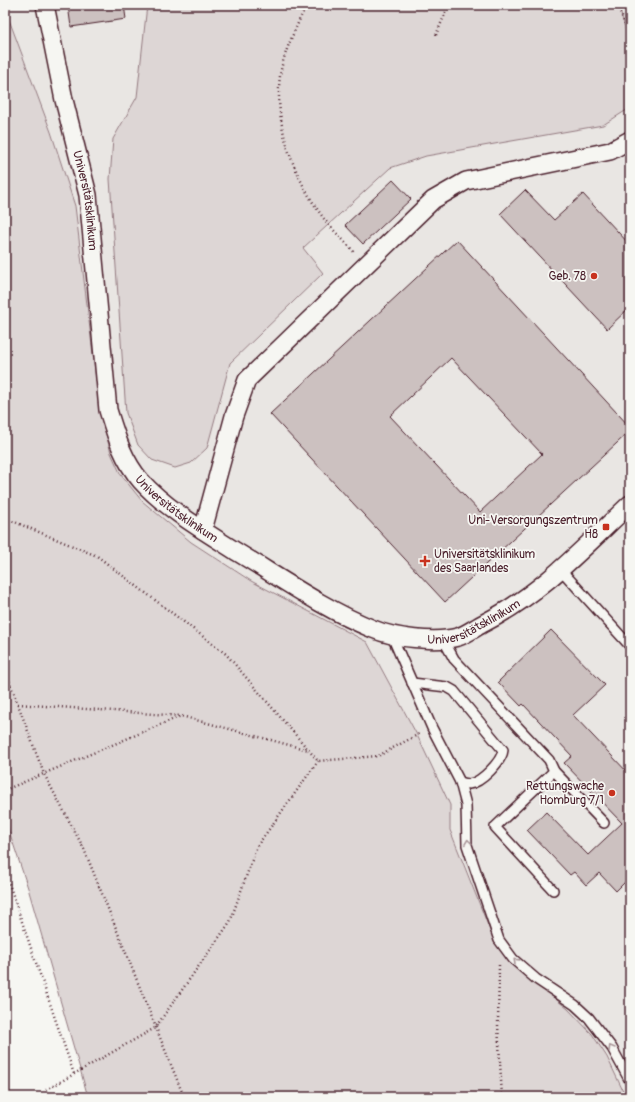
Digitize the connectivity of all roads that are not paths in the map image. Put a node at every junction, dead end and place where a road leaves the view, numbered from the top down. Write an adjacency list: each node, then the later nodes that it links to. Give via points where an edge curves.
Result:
1 (45, 5): 4 (street, Universitätsklinikum, via 64,100 88,195 108,410 117,440 128,465 143,482 163,501)
2 (630, 140): 4 (street, via 610,151 466,181 432,200 247,380 234,416)
3 (630, 504): 5 (street, Universitätsklinikum)
4 (203, 530): 7 (street, Universitätsklinikum, via 287,583)
5 (561, 570): 6 (street, Universitätsklinikum, via 510,610 459,636); 8 (lane)
6 (443, 639): 7 (street, Universitätsklinikum, via 419,638); 10 (lane, via 454,659 549,760)
7 (394, 642): 9 (lane)
8 (630, 646)
9 (412, 683): 11 (lane); 11 (lane, via 447,687 454,691 503,750 498,763 476,782)
10 (554, 771): 12 (lane); 13 (lane, via 495,827)
11 (460, 782): 14 (lane, one-way to 11, via 612,1048 589,1018 576,1004 536,979 513,960 499,940 468,845 466,805)
12 (604, 823)
13 (553, 890)
14 (630, 1082)

